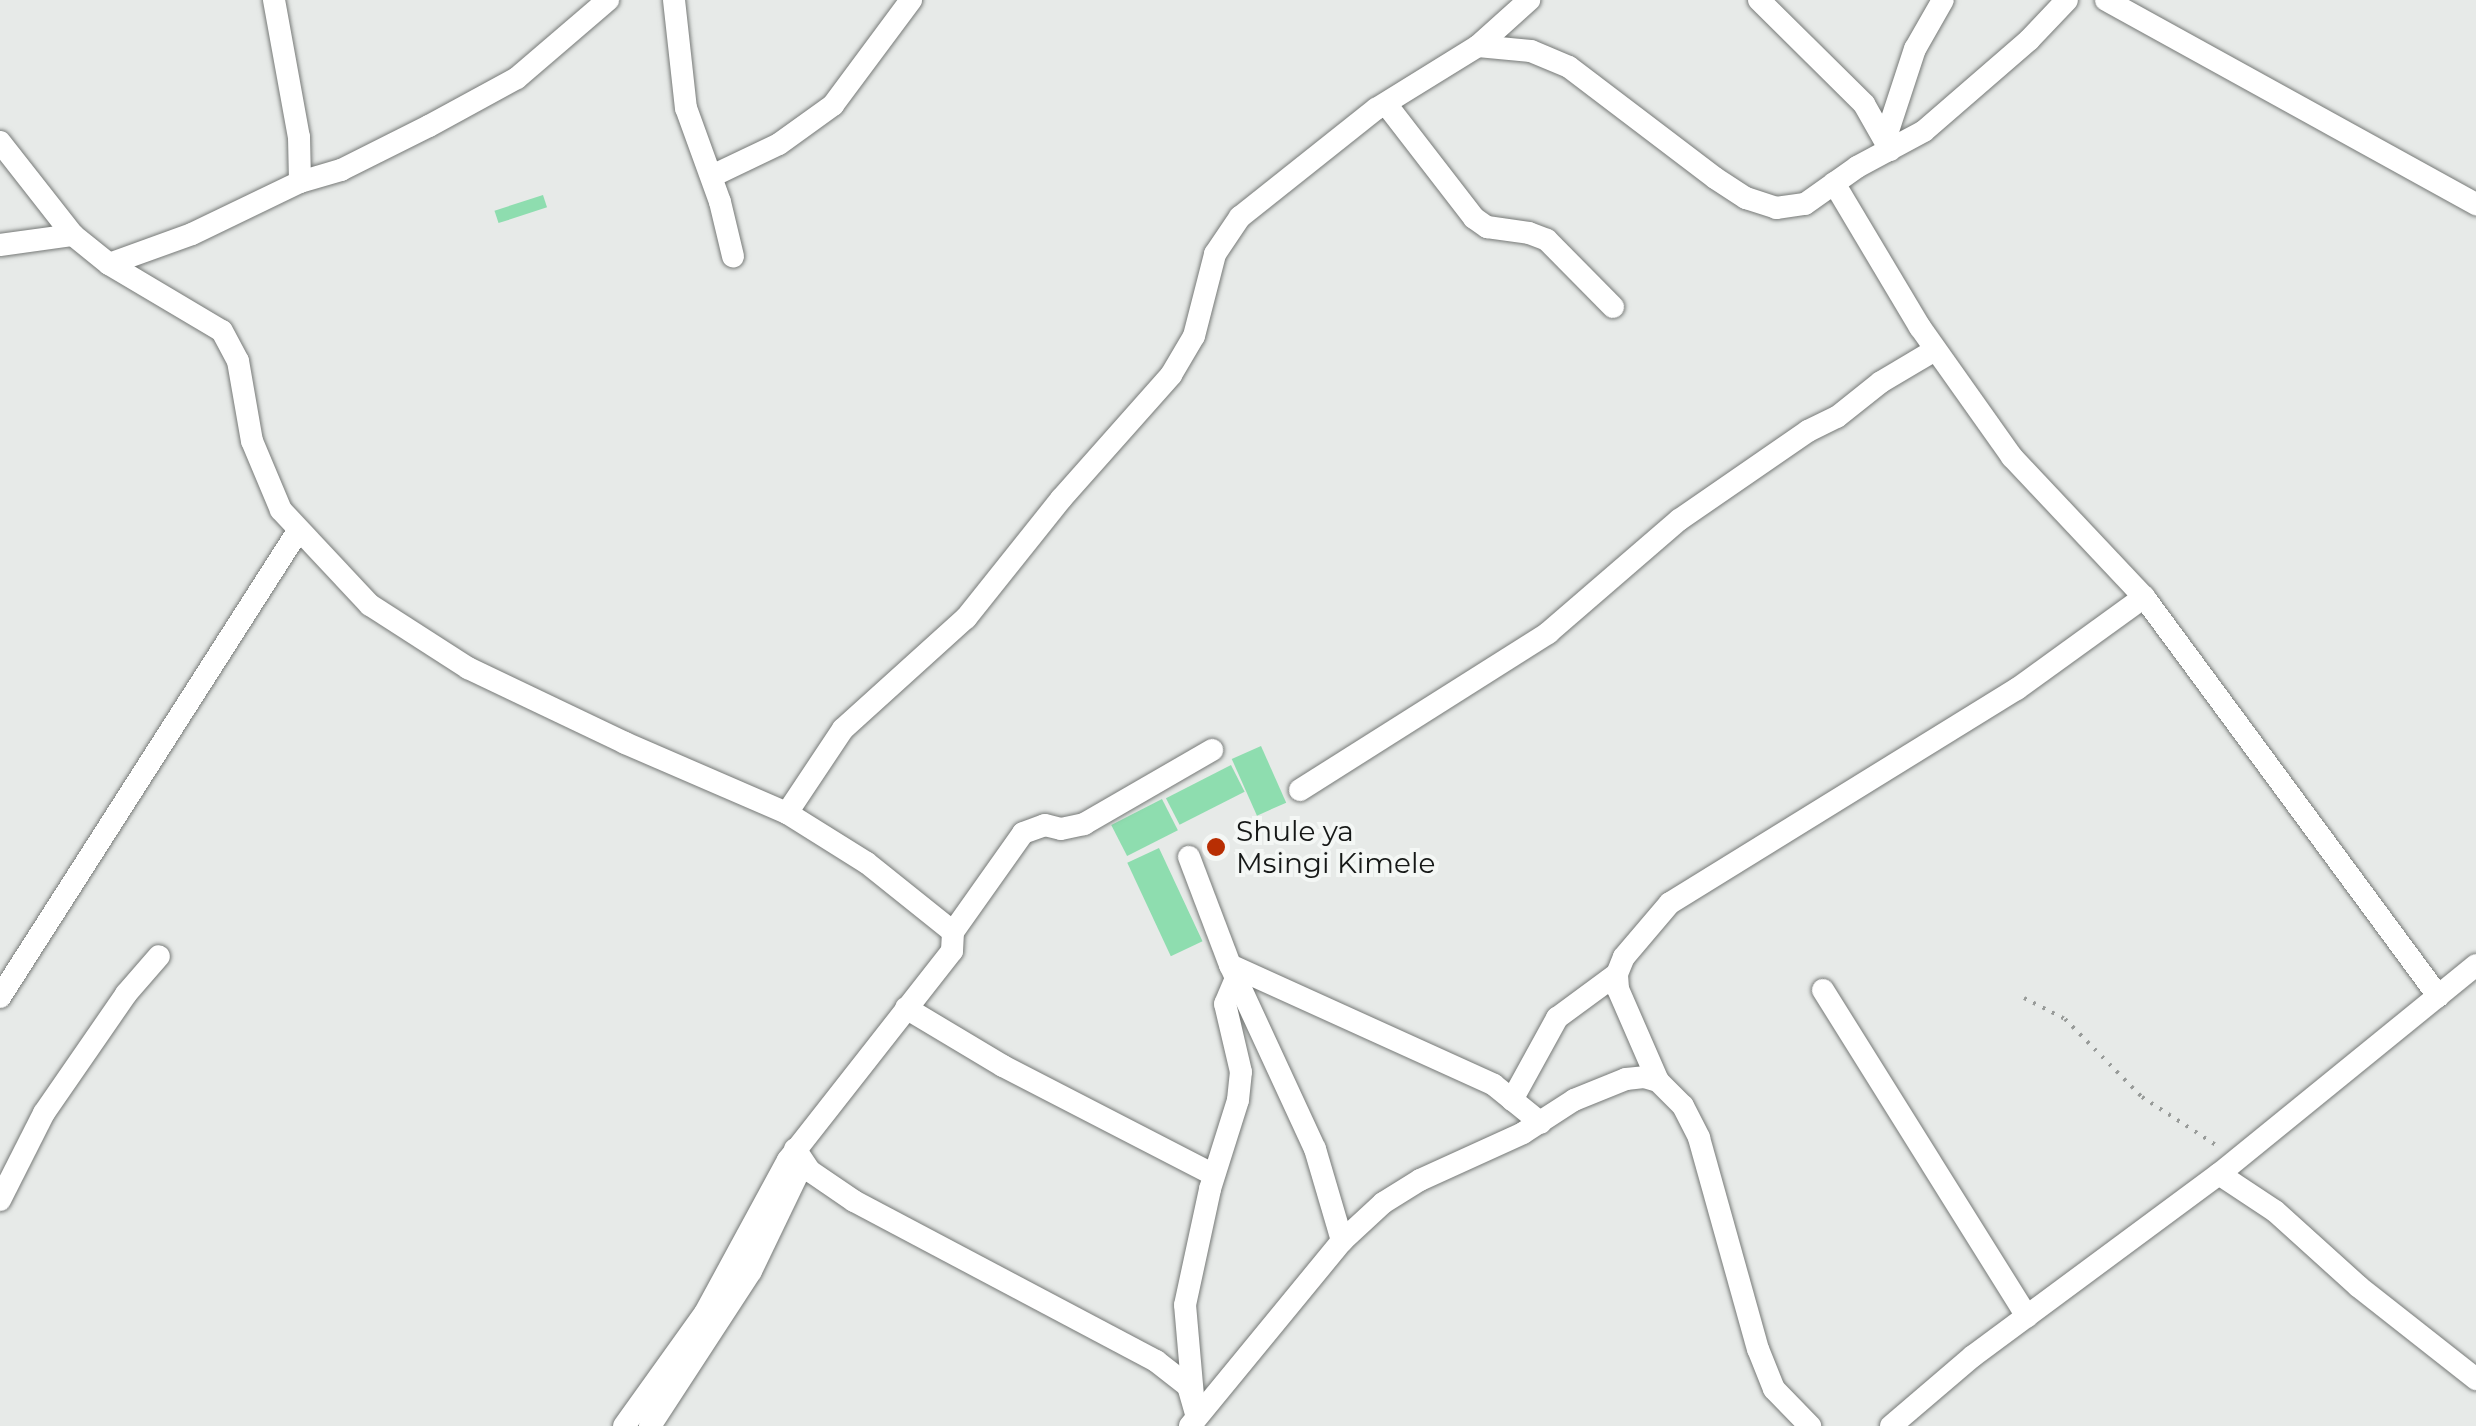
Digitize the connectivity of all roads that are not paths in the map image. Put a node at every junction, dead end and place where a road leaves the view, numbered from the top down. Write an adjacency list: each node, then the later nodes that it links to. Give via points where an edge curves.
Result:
1 (274, 0): 15 (street, via 299,138)
2 (608, 0): 15 (street, via 518,78 341,170)
3 (674, 0): 14 (street, via 686,108)
4 (911, 0): 14 (street, via 832,105 779,144)
5 (1529, 0): 10 (street)
6 (1758, 0): 13 (street, via 1864,104)
7 (1943, 0): 13 (street, via 1915,49)
8 (2068, 0): 13 (street, via 1924,131)
9 (2106, 0): 17 (street)
10 (1478, 46): 11 (street); 16 (street, via 1531,50 1569,67 1746,198 1776,208 1805,204)
11 (1386, 104): 22 (street, via 1474,218 1547,240); 28 (street, via 1240,218 1215,254 1194,336 1171,375 966,618 843,729)
12 (0, 142): 18 (street)
13 (1888, 145): 16 (street)
14 (712, 176): 20 (street)
15 (300, 182): 21 (street, via 192,234)
16 (1834, 183): 23 (street)
17 (2476, 204)
18 (73, 235): 19 (street); 21 (street)
19 (0, 245)
20 (733, 256)
21 (108, 264): 24 (street, via 222,331 238,361 264,479)
22 (1614, 307)
23 (1936, 350): 25 (street, via 2012,457); 27 (street, via 1679,520 1548,633)
24 (298, 531): 28 (street, via 370,605 468,668); 37 (street)
25 (2144, 597): 34 (street, via 2002,699 1683,894 1639,937); 36 (street)
26 (1212, 750): 30 (street, via 1084,824 1023,833)
27 (1300, 790)
28 (787, 813): 30 (street, via 881,873)
29 (1189, 856): 33 (street)
30 (954, 932): 38 (street, via 952,952)
31 (159, 956): 45 (street, via 44,1113)
32 (2476, 965): 36 (street)
33 (1233, 972): 40 (street, via 1494,1086); 44 (street, via 1226,1004 1241,1072); 46 (street, via 1315,1149)
34 (1618, 974): 39 (street, via 1618,990); 40 (street, via 1558,1018)
35 (1823, 990): 47 (street)
36 (2438, 996): 43 (street)
37 (0, 997)
38 (906, 1008): 42 (street); 44 (street, via 1002,1066)
39 (1658, 1082): 41 (street, via 1626,1079 1574,1100); 53 (street, via 1683,1106 1699,1138 1774,1389)
40 (1512, 1100): 41 (street)
41 (1542, 1123): 46 (street, via 1420,1180)
42 (799, 1156): 49 (street, via 908,1231 1108,1332 1177,1376); 51 (street, via 705,1314); 52 (street, via 751,1271)
43 (2219, 1174): 47 (street); 48 (street, via 2275,1211 2389,1313)
44 (1214, 1175): 49 (street, via 1185,1305)
45 (0, 1200)
46 (1342, 1241): 49 (street)
47 (2026, 1316): 50 (street)
48 (2476, 1379)
49 (1193, 1413)
50 (1901, 1424)
51 (624, 1426)
52 (650, 1426)
53 (1810, 1426)

